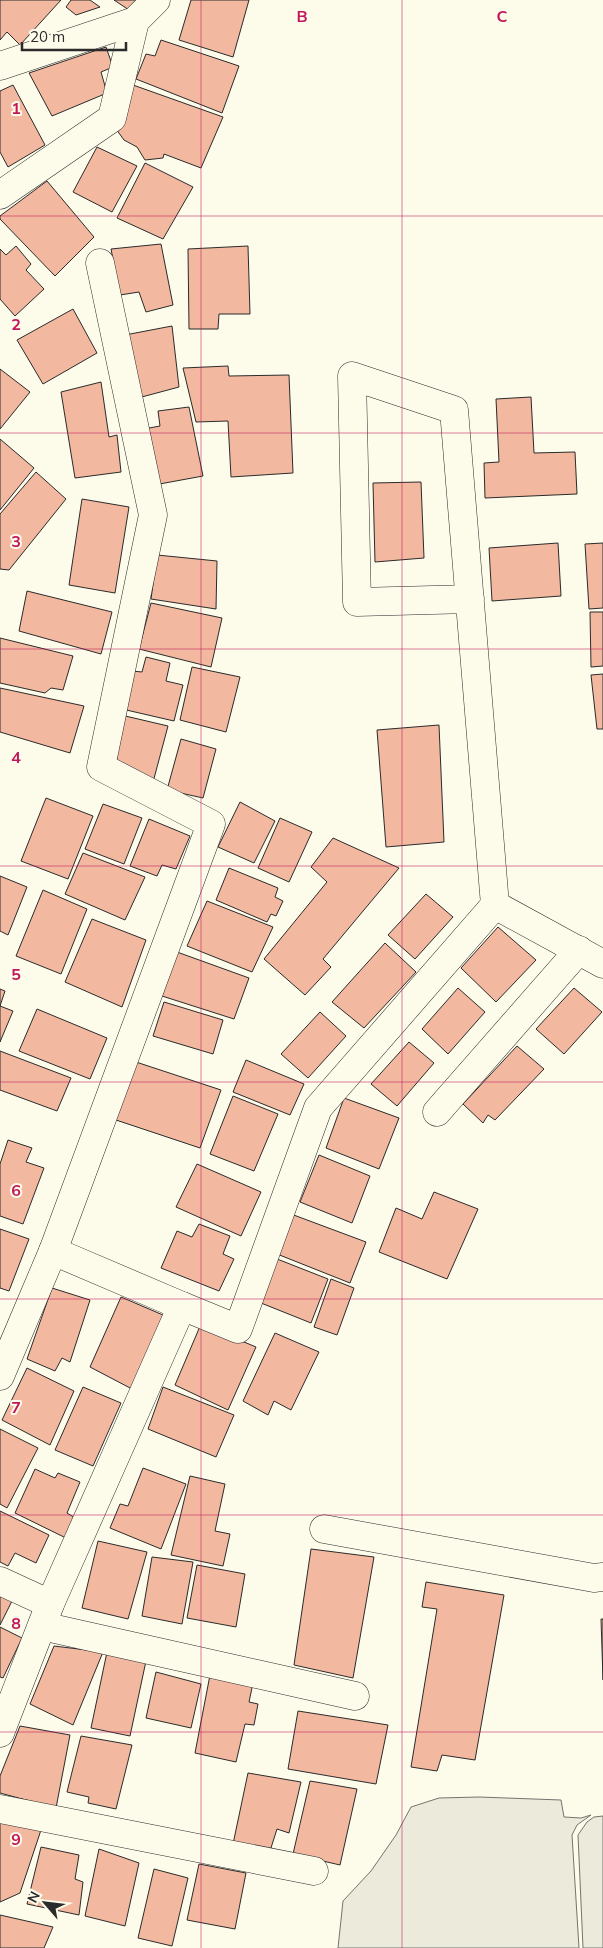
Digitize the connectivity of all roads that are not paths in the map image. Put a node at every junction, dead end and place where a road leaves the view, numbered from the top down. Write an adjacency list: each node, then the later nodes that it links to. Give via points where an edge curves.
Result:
1 (156, 0): 2 (street)
2 (135, 21): 3 (street); 4 (street, via 112,118)
3 (0, 66)
4 (0, 194)
5 (100, 263): 11 (street, via 153,515 101,767 211,824)
6 (470, 600): 6 (street, via 357,602 352,376 454,410); 7 (street)
7 (495, 905): 8 (street); 12 (street, via 318,1108 238,1329)
8 (579, 950): 9 (street); 10 (street)
9 (603, 964)
10 (437, 1112)
11 (52, 1251): 12 (street); 13 (street)
12 (182, 1306): 17 (street)
13 (0, 1376)
14 (324, 1529): 15 (street, via 594,1578)
15 (603, 1577)
16 (0, 1581): 17 (street)
17 (46, 1615): 18 (street); 19 (street)
18 (355, 1696)
19 (0, 1733)
20 (0, 1809): 21 (street)
21 (314, 1871)

